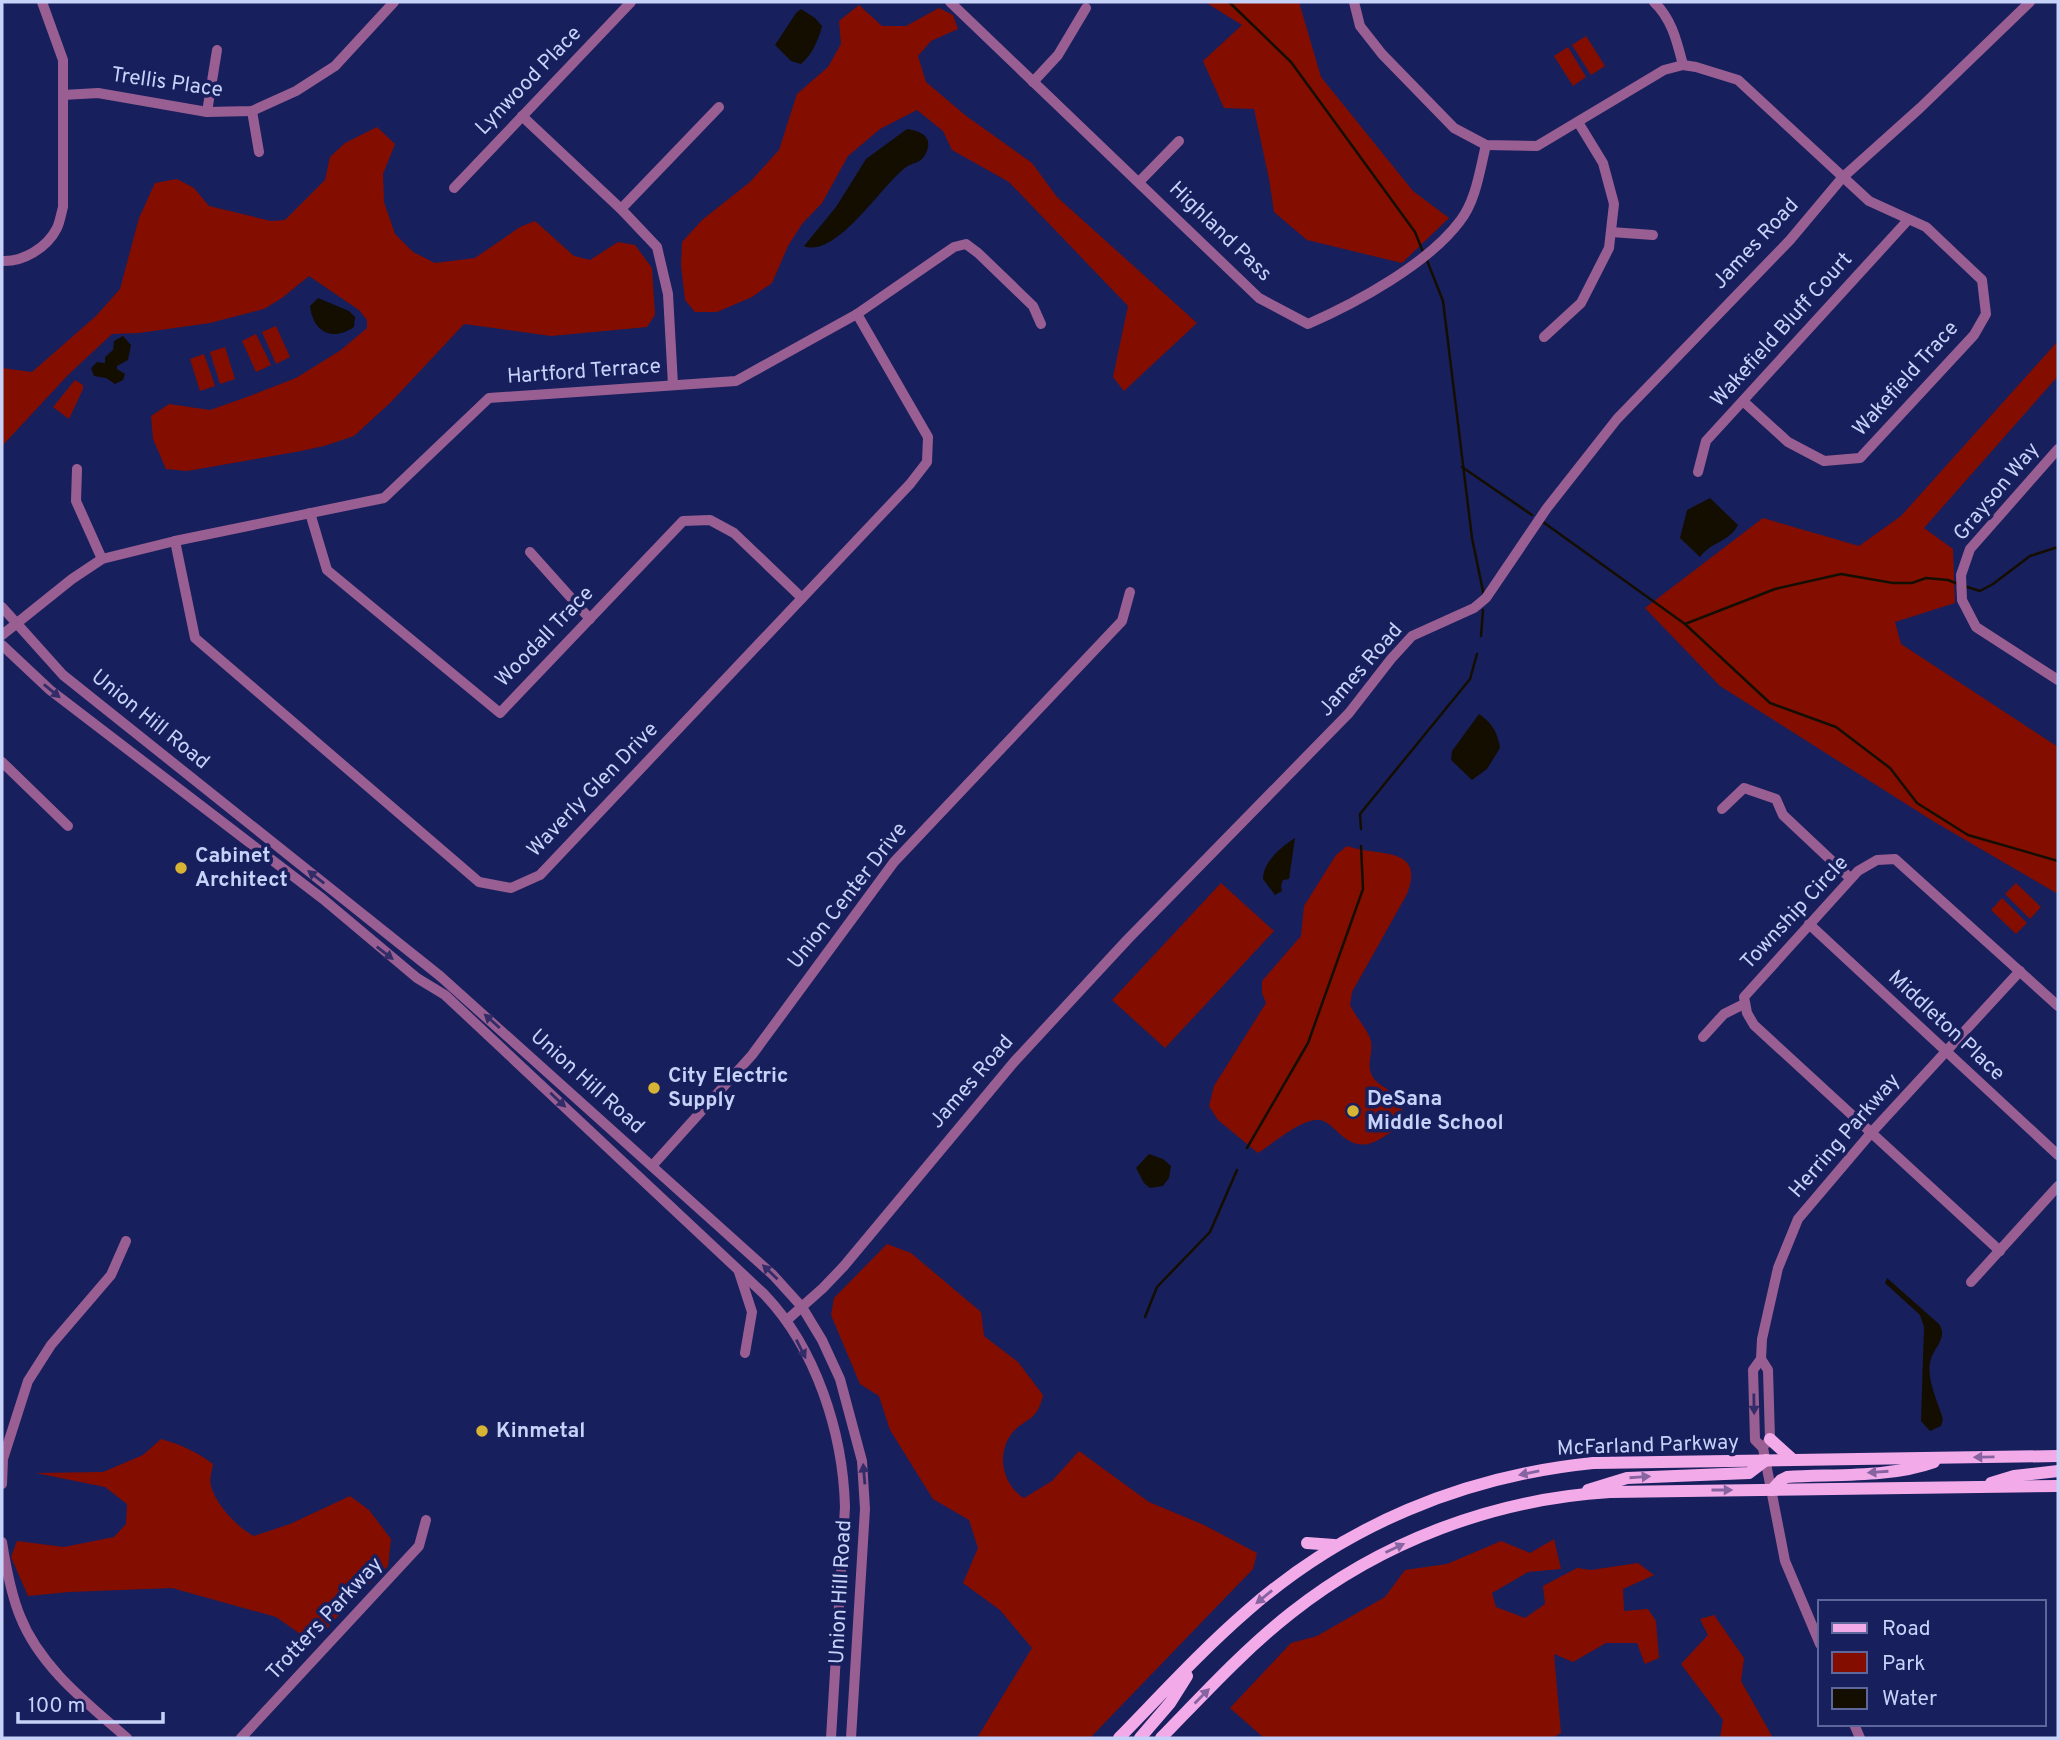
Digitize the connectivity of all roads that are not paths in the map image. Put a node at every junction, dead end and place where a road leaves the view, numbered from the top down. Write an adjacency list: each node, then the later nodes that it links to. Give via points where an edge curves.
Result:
1 (42, 2): 12 (street, via 63,60)
2 (393, 2): 14 (street, Trellis Place, via 335,66)
3 (631, 2): 16 (street, Lynwood Place)
4 (950, 2): 11 (street, Highland Pass)
5 (1354, 2): 19 (street, via 1360,26 1382,54 1454,128)
6 (1654, 2): 10 (street, via 1676,36)
7 (2030, 2): 21 (street, James Road)
8 (1086, 8): 11 (street, via 1058,55)
9 (217, 50): 15 (street)
10 (1683, 65): 17 (street, via 1664,70); 21 (street, Wakefield Trace, via 1738,80)
11 (1033, 82): 22 (street, Highland Pass)
12 (63, 95): 15 (street, Trellis Place, via 98,93); 28 (street, via 63,207 57,228 40,249)
13 (719, 107): 24 (street)
14 (252, 111): 15 (street, Trellis Place); 20 (street)
15 (207, 112)
16 (522, 116): 23 (street, Lynwood Place); 24 (street)
17 (1578, 122): 19 (street, via 1537,146); 26 (street, via 1603,163 1614,204)
18 (1178, 141): 22 (street)
19 (1486, 145): 22 (street, Highland Pass, via 1462,220 1440,244 1356,303 1308,324 1259,298)
20 (259, 152)
21 (1842, 178): 25 (street, Wakefield Trace, via 1869,201); 67 (street, James Road, via 1790,240 1617,419 1547,508 1486,598 1412,636 1349,713 1068,1001 844,1266)
22 (1139, 182)
23 (454, 188)
24 (621, 209): 32 (street, via 657,247 668,294)
25 (1908, 220): 33 (street, Wakefield Bluff Court); 33 (street, Wakefield Trace, via 1926,227 1982,280 1986,314 1974,335 1860,458 1824,461 1788,442)
26 (1611, 232): 27 (street); 31 (street, via 1609,248 1581,303)
27 (1653, 235)
28 (2, 261)
29 (857, 314): 30 (street, Hartford Terrace, via 954,247 966,244 1033,306); 32 (street, Hartford Terrace, via 736,381); 42 (street, Waverly Glen Drive, via 928,437 927,462)
30 (1041, 324)
31 (1544, 337)
32 (673, 385): 37 (street, Hartford Terrace, via 489,398 384,498)
33 (1743, 401): 36 (street, Wakefield Bluff Court, via 1706,441)
34 (2058, 449): 48 (street, Grayson Way, via 1970,549 1961,575 1962,600 1976,627)
35 (77, 469): 40 (street, via 76,501)
36 (1698, 472)
37 (310, 513): 38 (street, Hartford Terrace); 44 (street, Woodall Trace, via 327,570 500,713)
38 (175, 541): 40 (street, Hartford Terrace); 42 (street, Waverly Glen Drive, via 195,638 479,882 511,888 540,875)
39 (530, 552): 44 (street)
40 (102, 559): 45 (street, Hartford Terrace)
41 (1130, 592): 61 (street, Union Center Drive, via 1122,621 894,862 752,1055)
42 (802, 598): 44 (street, Woodall Trace, via 734,533 710,520 682,521)
43 (2, 607): 45 (street, Union Hill Road)
44 (590, 619)
45 (15, 624): 46 (street, Hartford Terrace); 61 (street, Union Hill Road, one-way to 45, via 440,976 71,682)
46 (2, 635)
47 (2, 645): 65 (street, Union Hill Road, one-way to 65, via 50,690 323,899 417,978 445,995)
48 (2058, 680)
49 (2, 762): 51 (street)
50 (1722, 809): 52 (street, via 1744,788 1776,799 1783,815)
51 (68, 826)
52 (1850, 878): 53 (street, Township Circle); 54 (street, Township Circle, via 1877,860 1895,859)
53 (1809, 924): 55 (street, Township Circle, via 1744,997); 58 (street, Middleton Place)
54 (2020, 971): 56 (street, Township Circle); 58 (street, Herring Parkway)
55 (1744, 1004): 57 (street, via 1724,1014); 59 (street, Township Circle, via 1754,1025)
56 (2058, 1006)
57 (1703, 1037)
58 (1946, 1052): 59 (street, Herring Parkway); 60 (street, Middleton Place)
59 (1871, 1133): 64 (street, Township Circle); 70 (street, Herring Parkway, via 1798,1219 1778,1268)
60 (2058, 1155)
61 (652, 1166): 67 (street, Union Hill Road, one-way to 61)
62 (2058, 1186): 64 (street)
63 (126, 1241): 74 (street, via 111,1275 51,1345 28,1381)
64 (2000, 1251): 66 (street)
65 (737, 1269): 68 (street, Union Hill Road); 69 (street, via 752,1312)
66 (1971, 1282)
67 (802, 1307): 68 (street, James Road); 91 (street, Union Hill Road, one-way to 67, via 864,1509 862,1461 840,1379)
68 (787, 1320): 90 (street, Union Hill Road, one-way to 90, via 822,1391 844,1482)
69 (745, 1353)
70 (1760, 1359): 71 (street, Herring Parkway, via 1769,1370); 71 (street, Herring Parkway, one-way to 71, via 1753,1370 1755,1440)
71 (1766, 1449): 75 (main road); 75 (main road, McFarland Parkway); 80 (street, Herring Parkway); 81 (main road, one-way to 71, via 1627,1478 1749,1473); 85 (main road, McFarland Parkway, one-way to 85, via 1593,1463 1479,1483 1373,1524)
72 (2058, 1456): 73 (main road, McFarland Parkway, one-way to 73)
73 (1944, 1457): 75 (main road, McFarland Parkway); 80 (main road, one-way to 80, via 1905,1469 1787,1477)
74 (2, 1459): 77 (street)
75 (1793, 1460)
76 (2058, 1471): 79 (main road, via 2014,1476)
77 (2, 1484)
78 (2058, 1486): 79 (main road)
79 (1981, 1487): 80 (main road)
80 (1772, 1490): 81 (main road, one-way to 80); 86 (street, Herring Parkway, via 1785,1561)
81 (1574, 1495): 94 (main road, one-way to 81, via 1259,1640 1360,1566 1475,1516)
82 (426, 1520): 89 (street, Trotters Parkway, via 419,1546)
83 (2, 1542): 88 (street, via 20,1617 46,1661)
84 (1307, 1543): 85 (main road)
85 (1338, 1544): 87 (main road, McFarland Parkway, one-way to 87, via 1262,1598)
86 (1818, 1639)
87 (1195, 1660): 92 (main road, McFarland Parkway); 93 (main road, via 1170,1703)
88 (127, 1738)
89 (241, 1738)
90 (831, 1738)
91 (851, 1738)
92 (1119, 1738)
93 (1139, 1738)
94 (1161, 1738)

